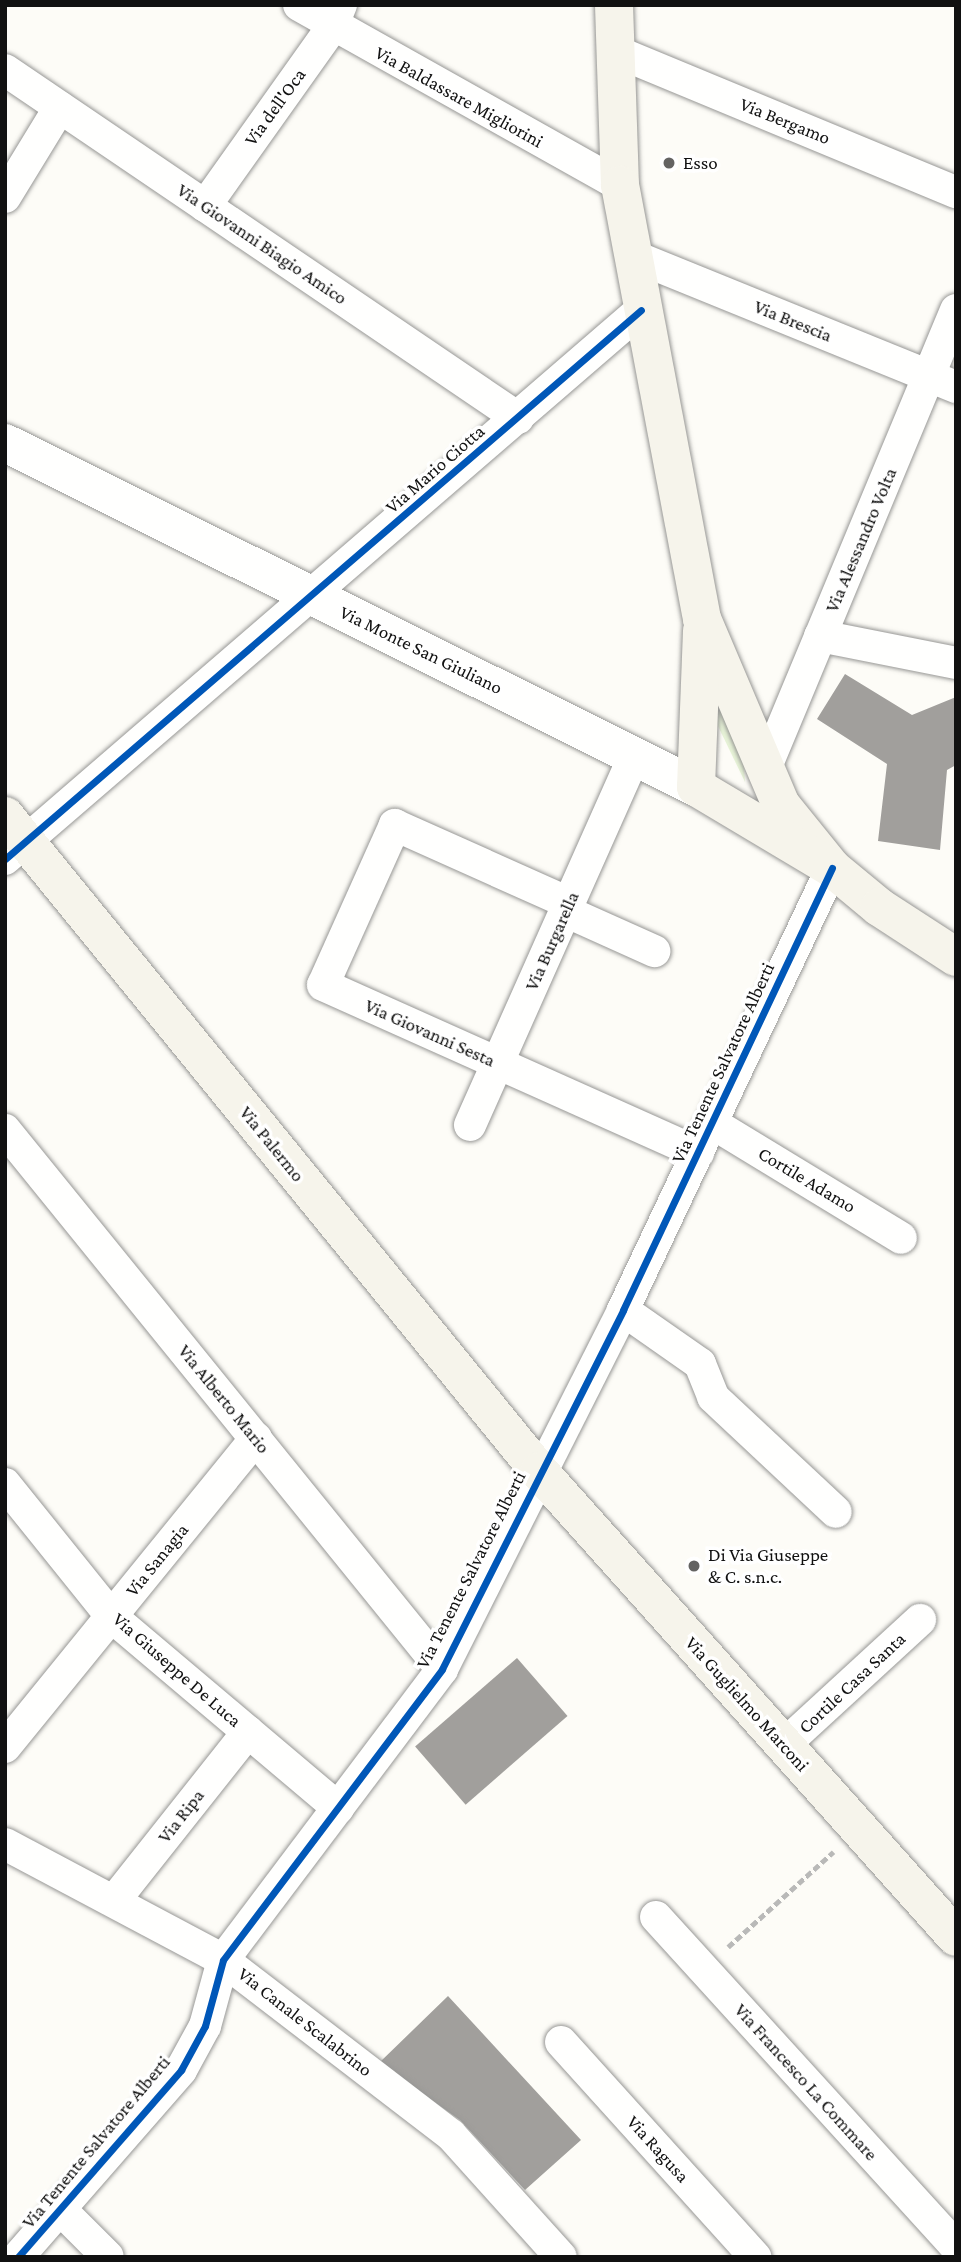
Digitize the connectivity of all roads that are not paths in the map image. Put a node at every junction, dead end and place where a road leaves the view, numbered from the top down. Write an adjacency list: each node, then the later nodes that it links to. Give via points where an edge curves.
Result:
1 (299, 5): 3 (street, Via Baldassare Migliorini)
2 (614, 5): 4 (main road)
3 (337, 16): 7 (street, Via Baldassare Migliorini); 10 (street, Via dell'Oca)
4 (615, 51): 7 (main road); 8 (street, Via Bergamo)
5 (5, 70): 6 (street, Via Giovanni Biagio Amico)
6 (60, 107): 9 (street); 10 (street, Via Giovanni Biagio Amico)
7 (620, 185): 11 (main road)
8 (956, 192)
9 (5, 197)
10 (205, 206): 15 (street, Via Giovanni Biagio Amico)
11 (631, 255): 12 (main road); 14 (street, Via Brescia)
12 (641, 310): 15 (street, Via Mario Ciotta); 18 (main road)
13 (956, 310): 14 (street, Via Alessandro Volta)
14 (942, 381): 19 (street, Via Alessandro Volta)
15 (518, 418): 17 (street, Via Mario Ciotta)
16 (5, 443): 17 (street, Via Monte San Giuliano)
17 (313, 596): 21 (street, Via Monte San Giuliano); 24 (street, Via Mario Ciotta)
18 (702, 618): 22 (main road); 23 (main road)
19 (821, 636): 20 (street); 22 (street, Via Alessandro Volta)
20 (956, 663)
21 (635, 757): 23 (street, Via Monte San Giuliano); 26 (street, Via Burgarella)
22 (765, 769): 25 (main road, via 781,805)
23 (696, 787): 25 (main road, Via Monte San Giuliano)
24 (12, 839): 37 (main road, Via Palermo)
25 (832, 868): 28 (main road, via 879,907); 30 (street, Via Tenente Salvatore Alberti)
26 (567, 907): 27 (street); 29 (street, Via Burgarella); 29 (street, Via Giovanni Sesta, via 395,825 323,985)
27 (654, 951)
28 (956, 957)
29 (498, 1063): 31 (street, Via Burgarella); 33 (street, Via Giovanni Sesta)
30 (712, 1123): 33 (street, Via Tenente Salvatore Alberti); 34 (street, Cortile Adamo)
31 (470, 1125)
32 (5, 1130): 36 (street, Via Alberto Mario)
33 (698, 1153): 35 (street, Via Tenente Salvatore Alberti)
34 (901, 1238)
35 (623, 1310): 37 (street, Via Tenente Salvatore Alberti); 39 (street, via 700,1364 713,1396)
36 (256, 1438): 40 (street, Via Sanagia); 42 (street, Via Alberto Mario)
37 (539, 1471): 42 (street, Via Tenente Salvatore Alberti); 44 (main road, Via Guglielmo Marconi)
38 (5, 1484): 40 (street, Via Giuseppe De Luca)
39 (835, 1512)
40 (112, 1617): 43 (street, Via Giuseppe De Luca); 45 (street, Via Sanagia)
41 (920, 1620): 44 (street, Cortile Casa Santa)
42 (442, 1669): 46 (street, Via Tenente Salvatore Alberti)
43 (248, 1732): 46 (street, Via Giuseppe De Luca); 48 (street, Via Ripa)
44 (784, 1745): 50 (main road, Via Guglielmo Marconi)
45 (5, 1747)
46 (338, 1808): 51 (street, Via Tenente Salvatore Alberti)
47 (5, 1844): 48 (street, Via Canale Scalabrino)
48 (114, 1901): 51 (street, Via Canale Scalabrino)
49 (656, 1917): 54 (street, Via Francesco La Commare)
50 (956, 1937)
51 (223, 1960): 53 (street, Via Tenente Salvatore Alberti, via 205,2026 181,2070); 57 (street, Via Canale Scalabrino, via 451,2135)
52 (561, 2042): 58 (street, Via Ragusa)
53 (61, 2210): 55 (street, Via Tenente Salvatore Alberti); 56 (street)
54 (956, 2247)
55 (18, 2257)
56 (108, 2257)
57 (561, 2257)
58 (755, 2257)

